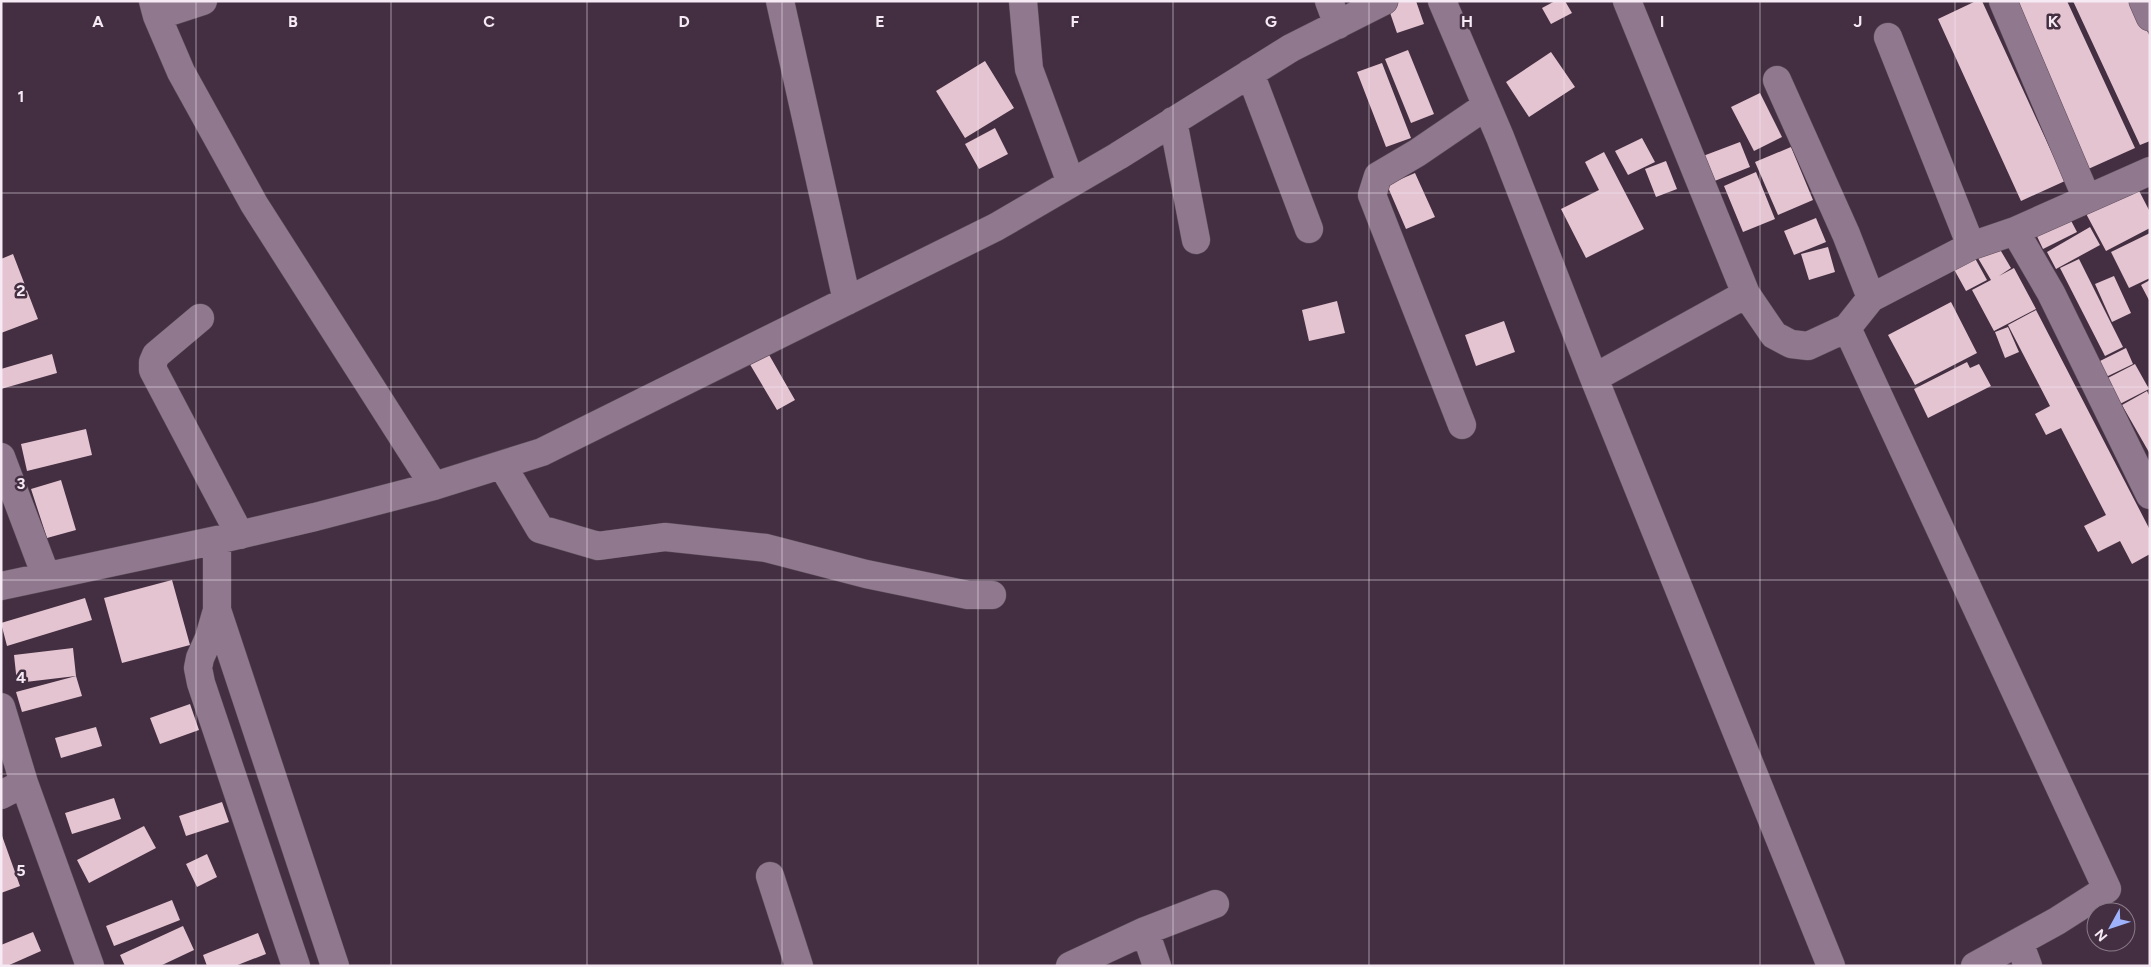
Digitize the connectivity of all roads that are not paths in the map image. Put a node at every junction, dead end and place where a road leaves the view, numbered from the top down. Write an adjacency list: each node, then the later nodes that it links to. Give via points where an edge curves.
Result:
1 (203, 1): 9 (street)
2 (780, 1): 26 (street)
3 (1023, 1): 18 (street, via 1029,69)
4 (1384, 1): 10 (street)
5 (1442, 1): 15 (street)
6 (1627, 1): 24 (street)
7 (2003, 1): 19 (street)
8 (2143, 1): 11 (street)
9 (155, 9): 33 (street, via 181,72 254,204)
10 (1333, 13): 13 (street, via 1291,48)
11 (2150, 17)
12 (1888, 37): 23 (street)
13 (1250, 73): 16 (street); 20 (street)
14 (1777, 80): 25 (street)
15 (1486, 106): 29 (street); 30 (street, via 1378,176 1372,195)
16 (1173, 121): 18 (street); 22 (street)
17 (2146, 181): 19 (street)
18 (1071, 183): 26 (street, via 996,227)
19 (2087, 199): 21 (street)
20 (1309, 229)
21 (2015, 232): 23 (street); 34 (street, via 2051,293)
22 (1196, 240)
23 (1971, 246): 25 (street)
24 (1746, 294): 28 (street, via 1774,335 1791,344 1808,346); 29 (street)
25 (1871, 298): 28 (street)
26 (847, 301): 32 (street, via 542,452)
27 (200, 318): 35 (street, via 156,355 153,370)
28 (1847, 328): 46 (street, via 2107,889 2057,921)
29 (1594, 378): 53 (street)
30 (1462, 425)
31 (1, 456): 36 (street)
32 (502, 466): 33 (street); 38 (street, via 540,529 598,546 665,537 766,548 866,574 968,595)
33 (434, 486): 35 (street)
34 (2150, 495)
35 (228, 537): 36 (street); 39 (street)
36 (46, 576): 37 (street)
37 (1, 586)
38 (992, 595)
39 (218, 610): 42 (street); 42 (street, via 198,668 201,683)
40 (1, 706): 41 (street)
41 (13, 789): 47 (street)
42 (261, 806): 48 (street); 49 (street)
43 (770, 876): 50 (street)
44 (1215, 904): 45 (street)
45 (1145, 931): 51 (street); 52 (street)
46 (2023, 954): 54 (street)
47 (90, 966)
48 (296, 966)
49 (335, 966)
50 (798, 966)
51 (1070, 966)
52 (1158, 966)
53 (1831, 966)
54 (1975, 966)

